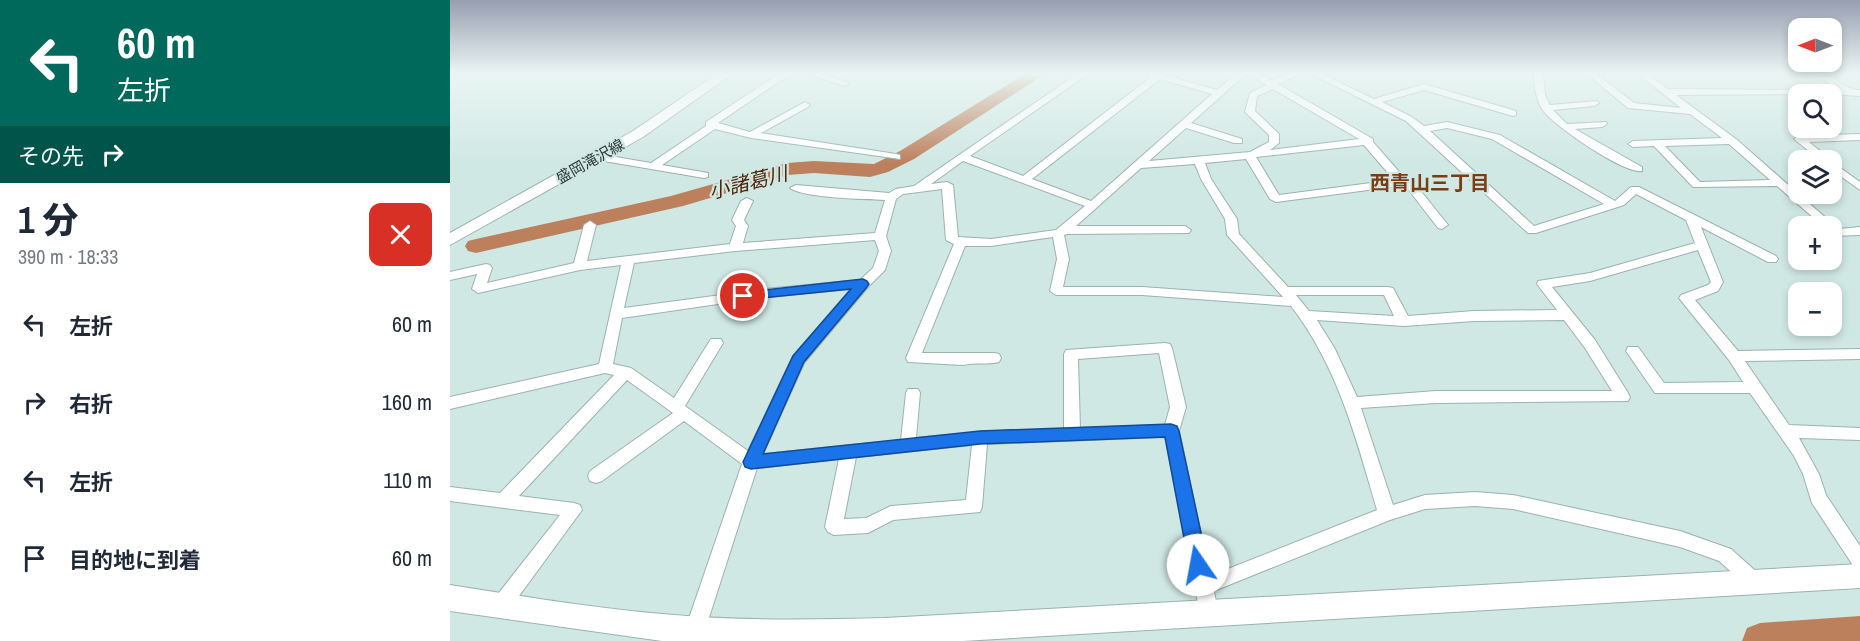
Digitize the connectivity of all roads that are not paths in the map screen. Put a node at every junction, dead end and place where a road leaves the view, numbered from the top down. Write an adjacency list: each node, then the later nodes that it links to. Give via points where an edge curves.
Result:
1 (684, 104): 32 (street, 盛岡滝沢線)
2 (740, 104): 18 (street, via 710,124)
3 (1039, 104): 34 (street)
4 (1119, 104): 41 (street)
5 (1206, 104): 19 (street)
6 (1251, 104): 31 (street, via 1250,112 1274,134 1274,143)
7 (1305, 104): 26 (street)
8 (1377, 104): 22 (street)
9 (1488, 104): 16 (street)
10 (1545, 104): 15 (street)
11 (1585, 104): 15 (street)
12 (1628, 104): 17 (street)
13 (1684, 104): 17 (street)
14 (805, 105): 23 (street)
15 (1546, 108): 21 (street)
16 (1513, 113)
17 (1697, 113): 27 (street)
18 (714, 124): 23 (street); 37 (street)
19 (1183, 124): 25 (street); 36 (street)
20 (1602, 124): 21 (street)
21 (1566, 127): 38 (street)
22 (1422, 129): 50 (street, via 1447,125 1496,137); 50 (street, via 1532,230)
23 (751, 135): 33 (street)
24 (1860, 137): 30 (street, via 1799,139)
25 (1238, 141)
26 (1369, 141): 31 (street); 42 (street)
27 (1732, 141): 28 (street); 43 (street)
28 (1656, 143): 29 (street); 43 (street, via 1697,185)
29 (1633, 144)
30 (1813, 150)
31 (1250, 156): 35 (street); 42 (street, via 1276,199)
32 (598, 157): 37 (street); 60 (street, 盛岡滝沢線)
33 (896, 157)
34 (962, 157): 41 (street); 46 (street)
35 (1199, 162): 36 (street); 69 (street, via 1231,219 1233,235)
36 (1138, 165): 49 (street)
37 (653, 166): 40 (street)
38 (1638, 169)
39 (1842, 172): 44 (street)
40 (704, 175)
41 (1024, 180): 49 (street)
42 (1402, 182): 54 (street, via 1412,187)
43 (1781, 183): 51 (street)
44 (1857, 183)
45 (796, 188): 47 (street)
46 (917, 188): 47 (street); 61 (street, via 947,185 952,240)
47 (891, 197): 59 (street)
48 (747, 201): 63 (street, via 738,220 742,226)
49 (1092, 205): 57 (street)
50 (1614, 205): 52 (street, via 1635,189)
51 (1817, 216)
52 (1691, 218): 62 (street); 64 (street)
53 (590, 225): 66 (street)
54 (1442, 225)
55 (1185, 230): 57 (street)
56 (1860, 231): 58 (street)
57 (1062, 232): 61 (street); 70 (street, via 1063,259 1056,291 1142,291)
58 (1842, 232)
59 (880, 236): 63 (street); 68 (street, via 885,251 879,270)
60 (450, 240)
61 (960, 243): 79 (street, via 913,358)
62 (1702, 245): 73 (street, via 1590,277 1543,284); 78 (street, via 1717,282 1713,288 1686,298)
63 (735, 247): 65 (street)
64 (1772, 259)
65 (628, 261): 66 (street); 71 (street)
66 (580, 266): 67 (street, via 478,289 486,268)
67 (450, 276)
68 (863, 284): 71 (street, via 721,298); 94 (street, via 798,360)
69 (1286, 291): 70 (street); 74 (street, via 1388,291)
70 (1295, 302): 72 (street)
71 (618, 314): 80 (street)
72 (1307, 315): 74 (street); 85 (street, via 1337,366)
73 (1568, 315): 74 (street); 85 (street, via 1623,397 1436,397)
74 (1404, 321)
75 (716, 344): 86 (street)
76 (1633, 351): 82 (street, via 1660,389)
77 (1860, 354): 78 (street)
78 (1734, 356): 82 (street)
79 (994, 358)
80 (605, 368): 81 (street); 84 (street)
81 (626, 372): 86 (street); 97 (street)
82 (1754, 387): 88 (street)
83 (913, 393): 92 (street)
84 (450, 403)
85 (1351, 403): 98 (street)
86 (680, 410): 94 (street); 95 (street)
87 (1171, 431): 90 (street); 90 (street, via 1178,407 1165,348 1071,354); 102 (street)
88 (1785, 431): 89 (street); 99 (street, via 1812,474 1818,498)
89 (1860, 434)
90 (1072, 435): 91 (street)
91 (980, 438): 92 (street); 93 (street, via 974,507 891,513 868,525 834,527)
92 (908, 445): 93 (street)
93 (849, 451): 94 (street)
94 (751, 462): 106 (street)
95 (596, 476)
96 (450, 494): 97 (street)
97 (504, 500): 104 (street, via 574,510)
98 (1387, 514): 101 (street, via 1425,502 1514,502 1680,539 1725,555); 102 (street)
99 (1860, 561)
100 (1860, 576): 101 (street)
101 (1756, 583): 105 (street)
102 (1203, 587): 105 (street)
103 (450, 598): 104 (street)
104 (501, 605): 106 (street)
105 (1209, 613): 106 (street, via 885,632)
106 (695, 630)

